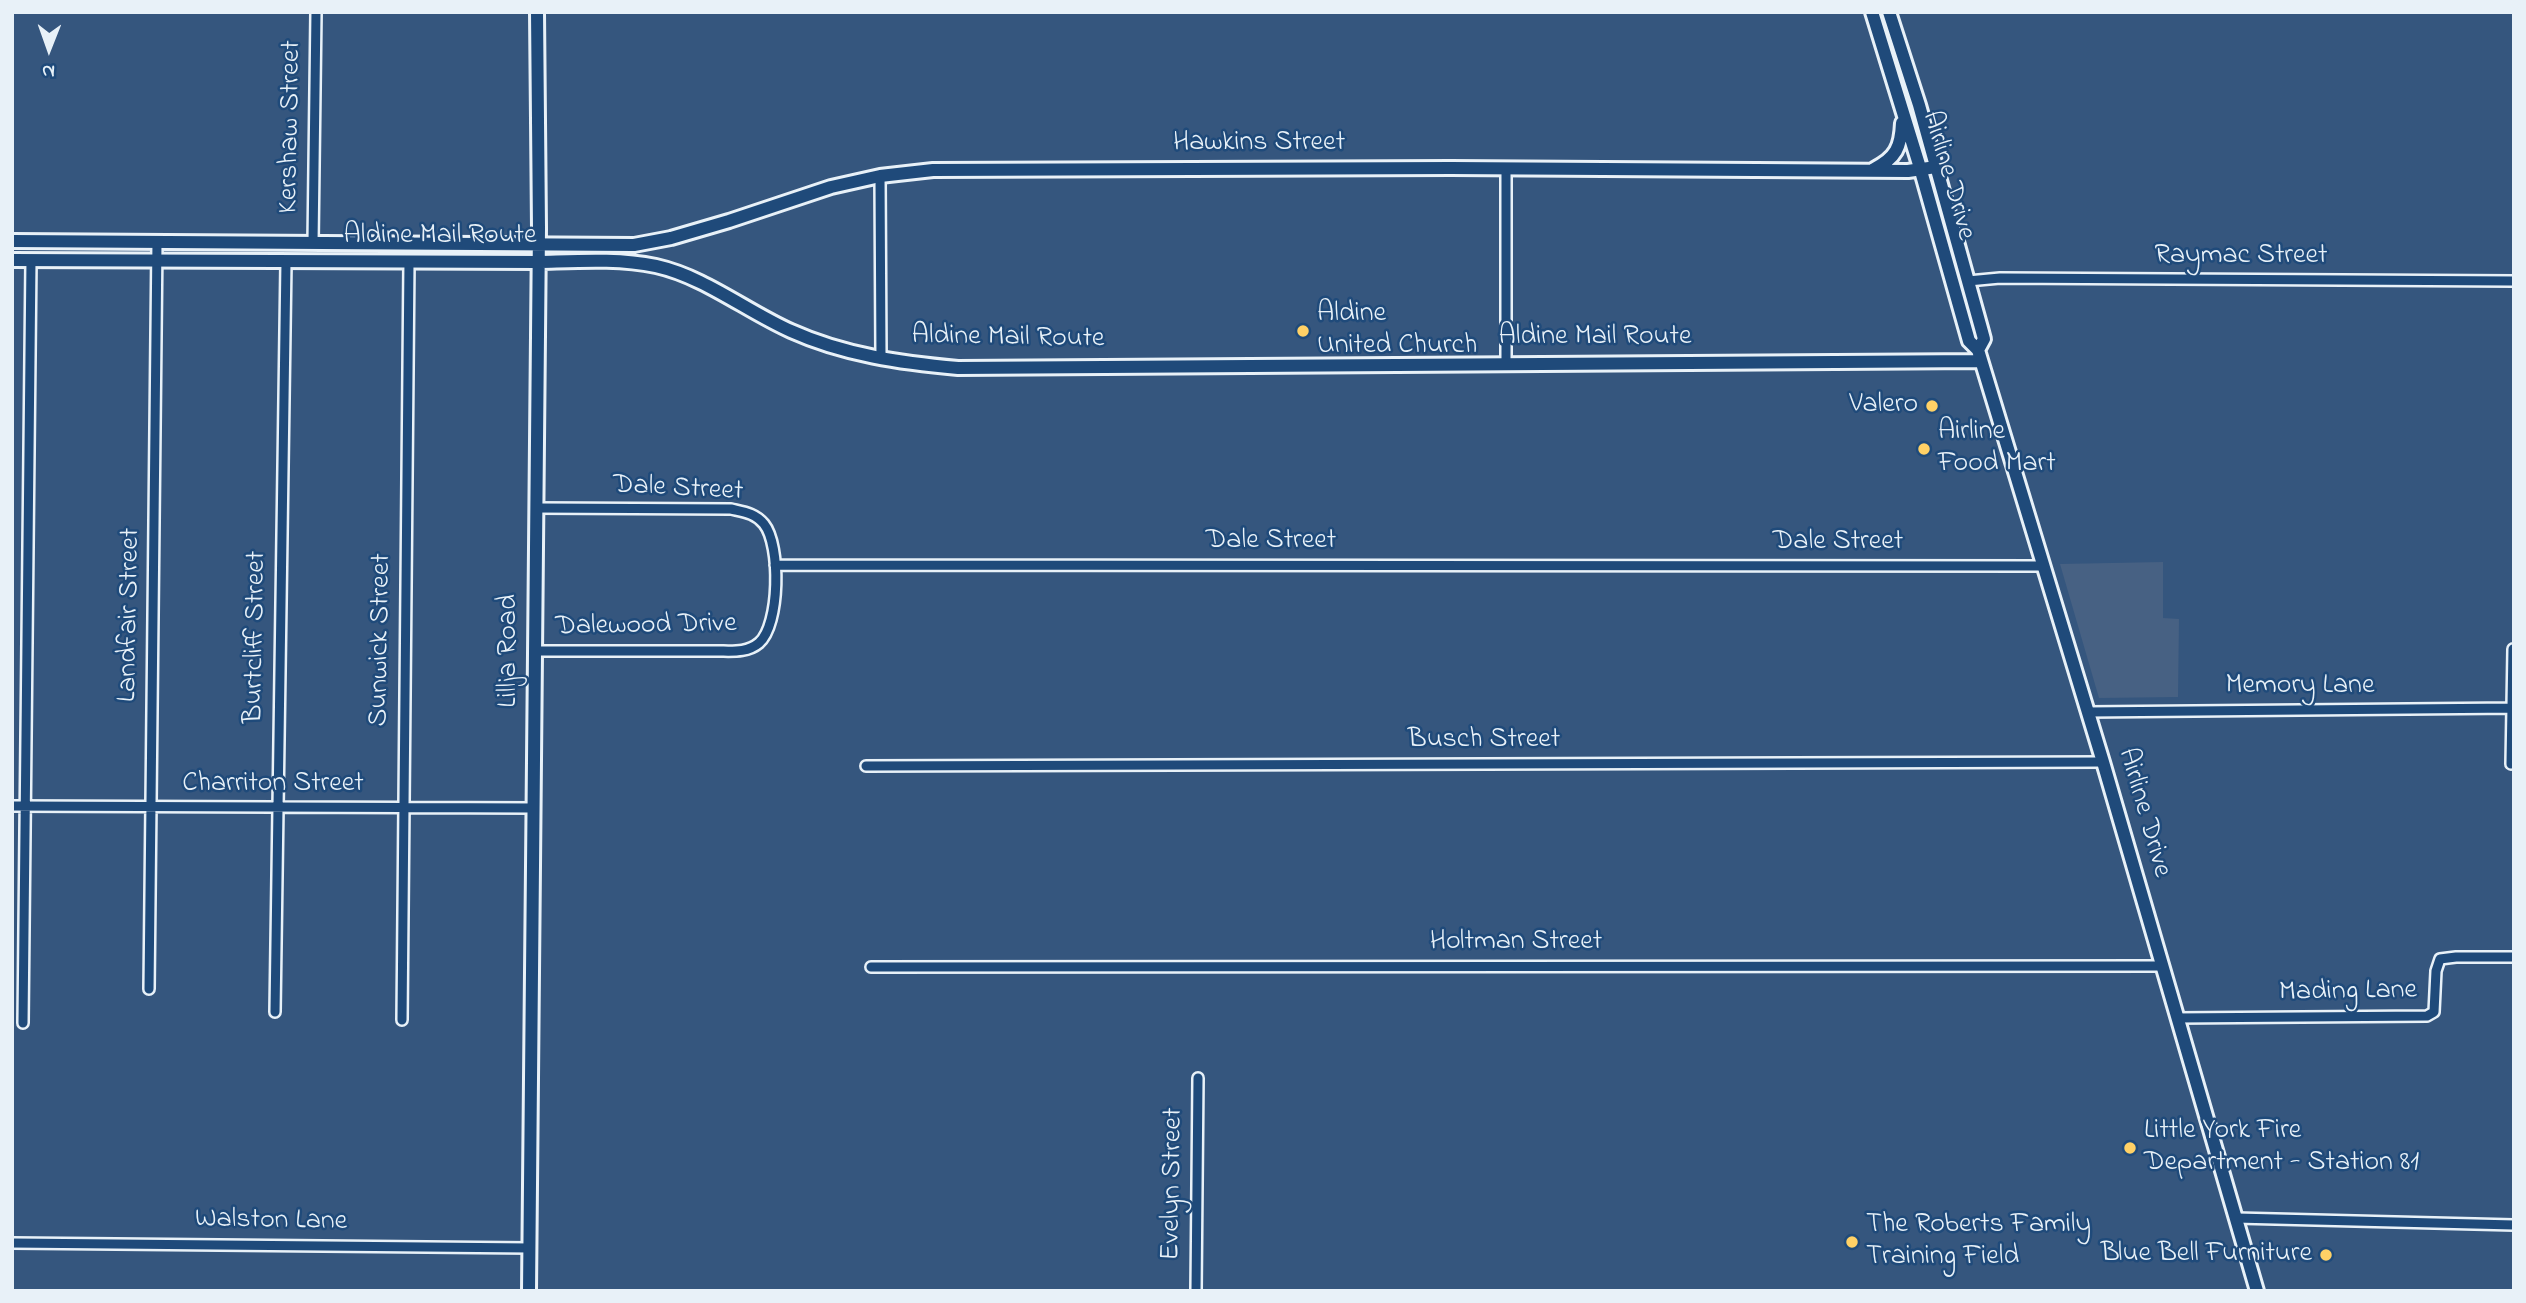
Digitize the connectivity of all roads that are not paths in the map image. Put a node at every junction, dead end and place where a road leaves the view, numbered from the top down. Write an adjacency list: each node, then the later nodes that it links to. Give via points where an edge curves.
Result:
1 (316, 12): 13 (street, Kershaw Street)
2 (537, 12): 14 (main road, Lillja Road)
3 (1872, 12): 5 (main road, Airline Drive)
4 (1889, 12): 6 (main road, Airline Drive)
5 (1902, 110): 8 (main road, via 1902,141 1895,154); 9 (main road, Airline Drive)
6 (1936, 167): 9 (main road, Hawkins Street); 22 (main road, Airline Drive)
7 (1506, 168): 8 (main road, Hawkins Street); 10 (main road, Hawkins Street, via 983,168); 26 (street)
8 (1874, 170): 9 (main road, Hawkins Street)
9 (1921, 171): 24 (main road, Airline Drive, via 1969,341)
10 (880, 176): 15 (main road, Hawkins Street, via 671,238 634,245); 25 (street)
11 (12, 242): 12 (main road, Aldine Mail Route)
12 (157, 242): 13 (main road, Aldine Mail Route); 18 (street, Landfair Street)
13 (313, 243): 14 (main road, Aldine Mail Route)
14 (538, 244): 15 (main road, Aldine Mail Route); 21 (main road, Lillja Road)
15 (607, 244)
16 (12, 260): 17 (main road, Aldine Mail Route)
17 (31, 260): 18 (main road, Aldine Mail Route); 38 (street)
18 (158, 260): 20 (main road, Aldine Mail Route); 39 (street, Landfair Street)
19 (410, 261): 20 (main road, Aldine Mail Route); 21 (main road, Aldine Mail Route); 41 (street, Sunwick Street)
20 (286, 262): 40 (street, Burtcliff Street)
21 (538, 262): 25 (main road, Aldine Mail Route, via 596,260 657,266 684,275 792,332); 27 (main road, Lillja Road)
22 (1968, 281): 23 (street, Raymac Street); 24 (main road, Airline Drive, via 1984,339)
23 (2514, 281)
24 (1980, 356): 26 (main road, Aldine Mail Route); 29 (main road, Airline Drive)
25 (880, 358): 26 (main road, Aldine Mail Route, via 958,368)
26 (1506, 363)
27 (536, 508): 28 (street, Dale Street, via 731,509 751,513 774,541); 31 (main road, Lillja Road)
28 (775, 565): 29 (street, Dale Street); 31 (street, Dalewood Drive, via 772,622 752,648)
29 (2043, 566): 33 (main road, Airline Drive)
30 (2513, 649): 32 (street)
31 (534, 651): 42 (main road, Lillja Road)
32 (2512, 708): 33 (street, Memory Lane); 35 (street)
33 (2088, 712): 34 (main road, Airline Drive)
34 (2104, 762): 36 (street, Busch Street); 44 (main road, Airline Drive)
35 (2511, 764)
36 (866, 766)
37 (12, 806): 38 (street, Charriton Street)
38 (25, 806): 39 (street, Charriton Street); 50 (street)
39 (151, 807): 40 (street, Charriton Street); 46 (street, Landfair Street)
40 (276, 808): 41 (street, Charriton Street); 47 (street, Burtcliff Street)
41 (403, 808): 42 (street, Charriton Street); 49 (street, Sunwick Street)
42 (534, 808): 55 (main road, Lillja Road)
43 (2514, 957): 48 (street, Mading Lane, via 2441,959 2435,971 2434,1012 2427,1016)
44 (2162, 966): 45 (street, Holtman Street); 48 (main road, Airline Drive)
45 (871, 967)
46 (149, 989)
47 (275, 1012)
48 (2176, 1018): 52 (main road, Airline Drive)
49 (402, 1020)
50 (23, 1023)
51 (1198, 1078): 57 (street, Evelyn Street)
52 (2236, 1218): 53 (street); 58 (main road, Airline Drive)
53 (2514, 1225)
54 (12, 1242): 55 (street, Walston Lane)
55 (530, 1248): 56 (main road, Lillja Road)
56 (529, 1291)
57 (1196, 1291)
58 (2257, 1291)

